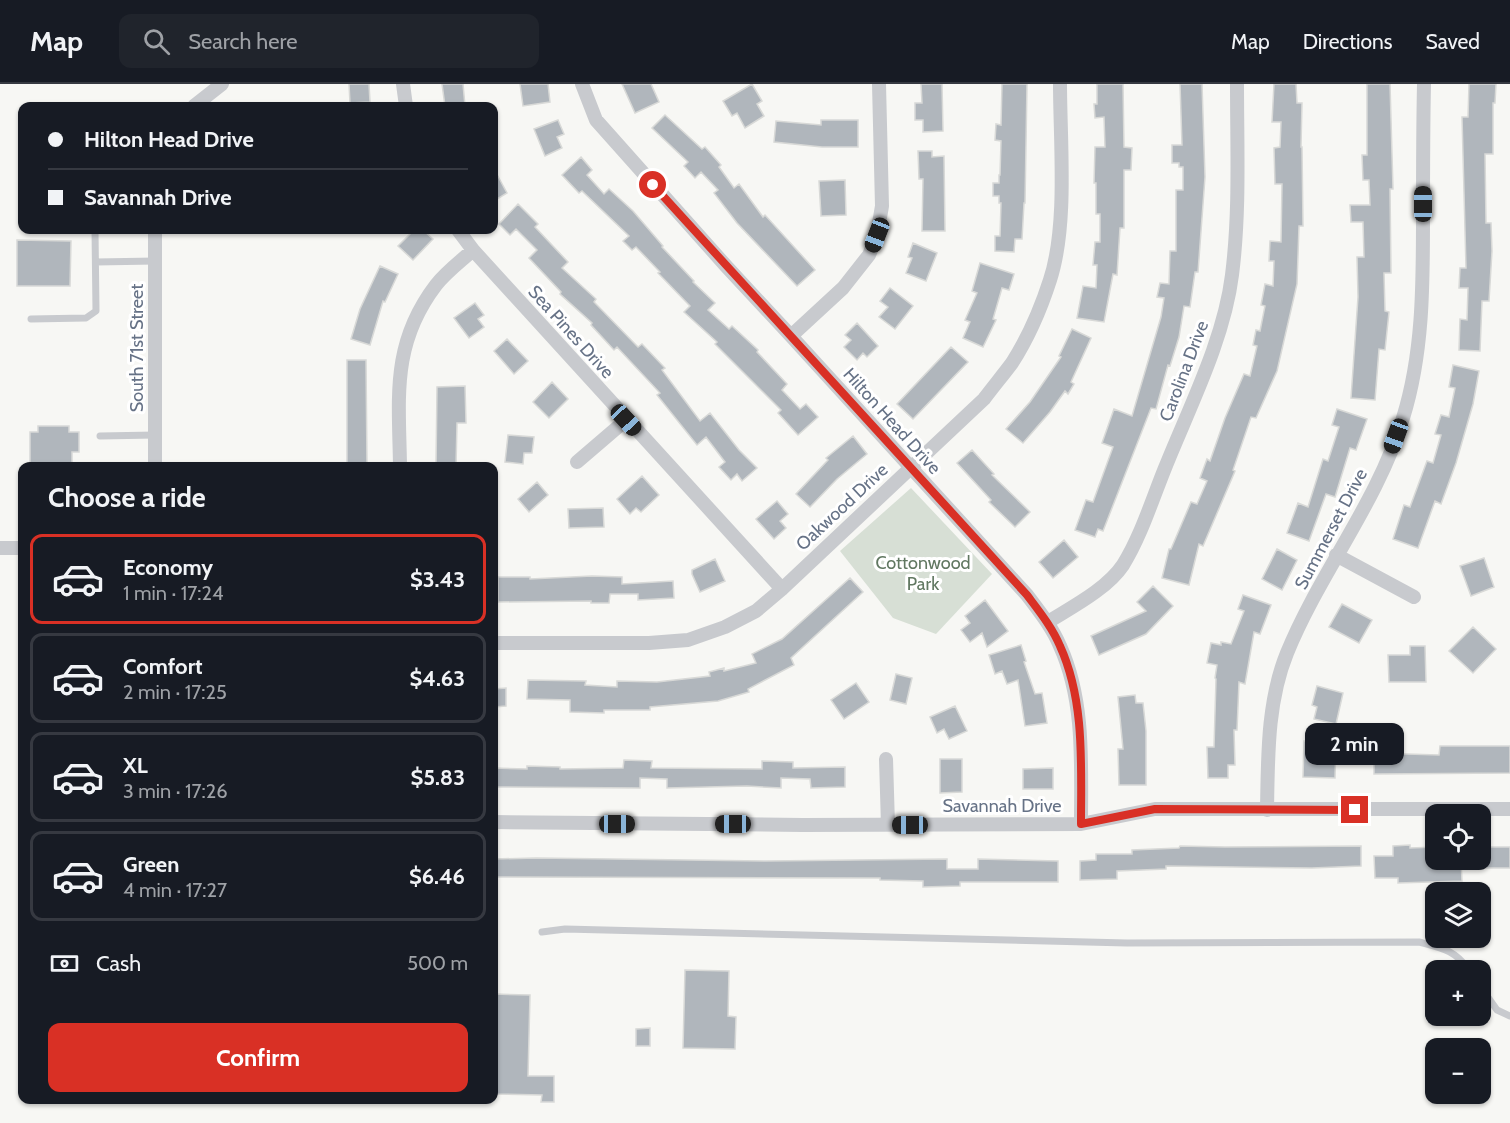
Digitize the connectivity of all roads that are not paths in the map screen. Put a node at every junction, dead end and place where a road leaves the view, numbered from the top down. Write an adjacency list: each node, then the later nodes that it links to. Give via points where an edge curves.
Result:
1 (222, 84): 8 (street)
2 (403, 84): 9 (street)
3 (582, 84): 17 (street, Hilton Head Drive, via 596,120)
4 (879, 84): 17 (street, via 882,206 877,235 869,255 843,288)
5 (1060, 84): 24 (street, Oakwood Drive, via 1061,189 1051,279 1012,363 984,399)
6 (1237, 84): 30 (street, Carolina Drive, via 1237,226 1225,316 1122,566 1098,591)
7 (1424, 84): 27 (street, Summerset Drive, via 1421,323 1416,364 1390,455)
8 (199, 102)
9 (405, 102)
10 (95, 234): 15 (lane)
11 (155, 234): 14 (street, South 71st Street)
12 (461, 234): 13 (street, Sea Pines Drive)
13 (473, 250): 18 (street, Sea Pines Drive); 22 (street, via 437,284 410,328 399,390)
14 (155, 261): 15 (lane); 19 (street, South 71st Street)
15 (96, 262): 16 (lane, via 96,311 86,318)
16 (31, 319)
17 (791, 336): 24 (street, Hilton Head Drive)
18 (626, 420): 23 (street); 28 (street, Sea Pines Drive)
19 (155, 435): 20 (lane); 21 (street, South 71st Street)
20 (100, 436)
21 (156, 462)
22 (400, 462)
23 (577, 462)
24 (910, 468): 28 (street, Oakwood Drive); 30 (street, Hilton Head Drive)
25 (0, 548): 26 (street)
26 (18, 548)
27 (1336, 555): 29 (street); 34 (street, Summerset Drive, via 1286,654 1269,740)
28 (782, 589): 31 (street, Oakwood Drive, via 756,611 688,640 649,644)
29 (1414, 597)
30 (1048, 622): 36 (street, Hilton Head Drive, via 1070,670 1076,699)
31 (498, 643)
32 (886, 759): 37 (street)
33 (1510, 809): 34 (street, Savannah Drive)
34 (1267, 810): 36 (street, Savannah Drive, via 1155,809)
35 (498, 822): 37 (street, Savannah Drive)
36 (1081, 824): 37 (street, Savannah Drive)
37 (888, 825)
38 (542, 932): 39 (lane, via 565,929 1127,943 1419,942 1444,948)
39 (1462, 960)
40 (1491, 1002): 41 (lane, via 1497,1010)
41 (1510, 1016)

